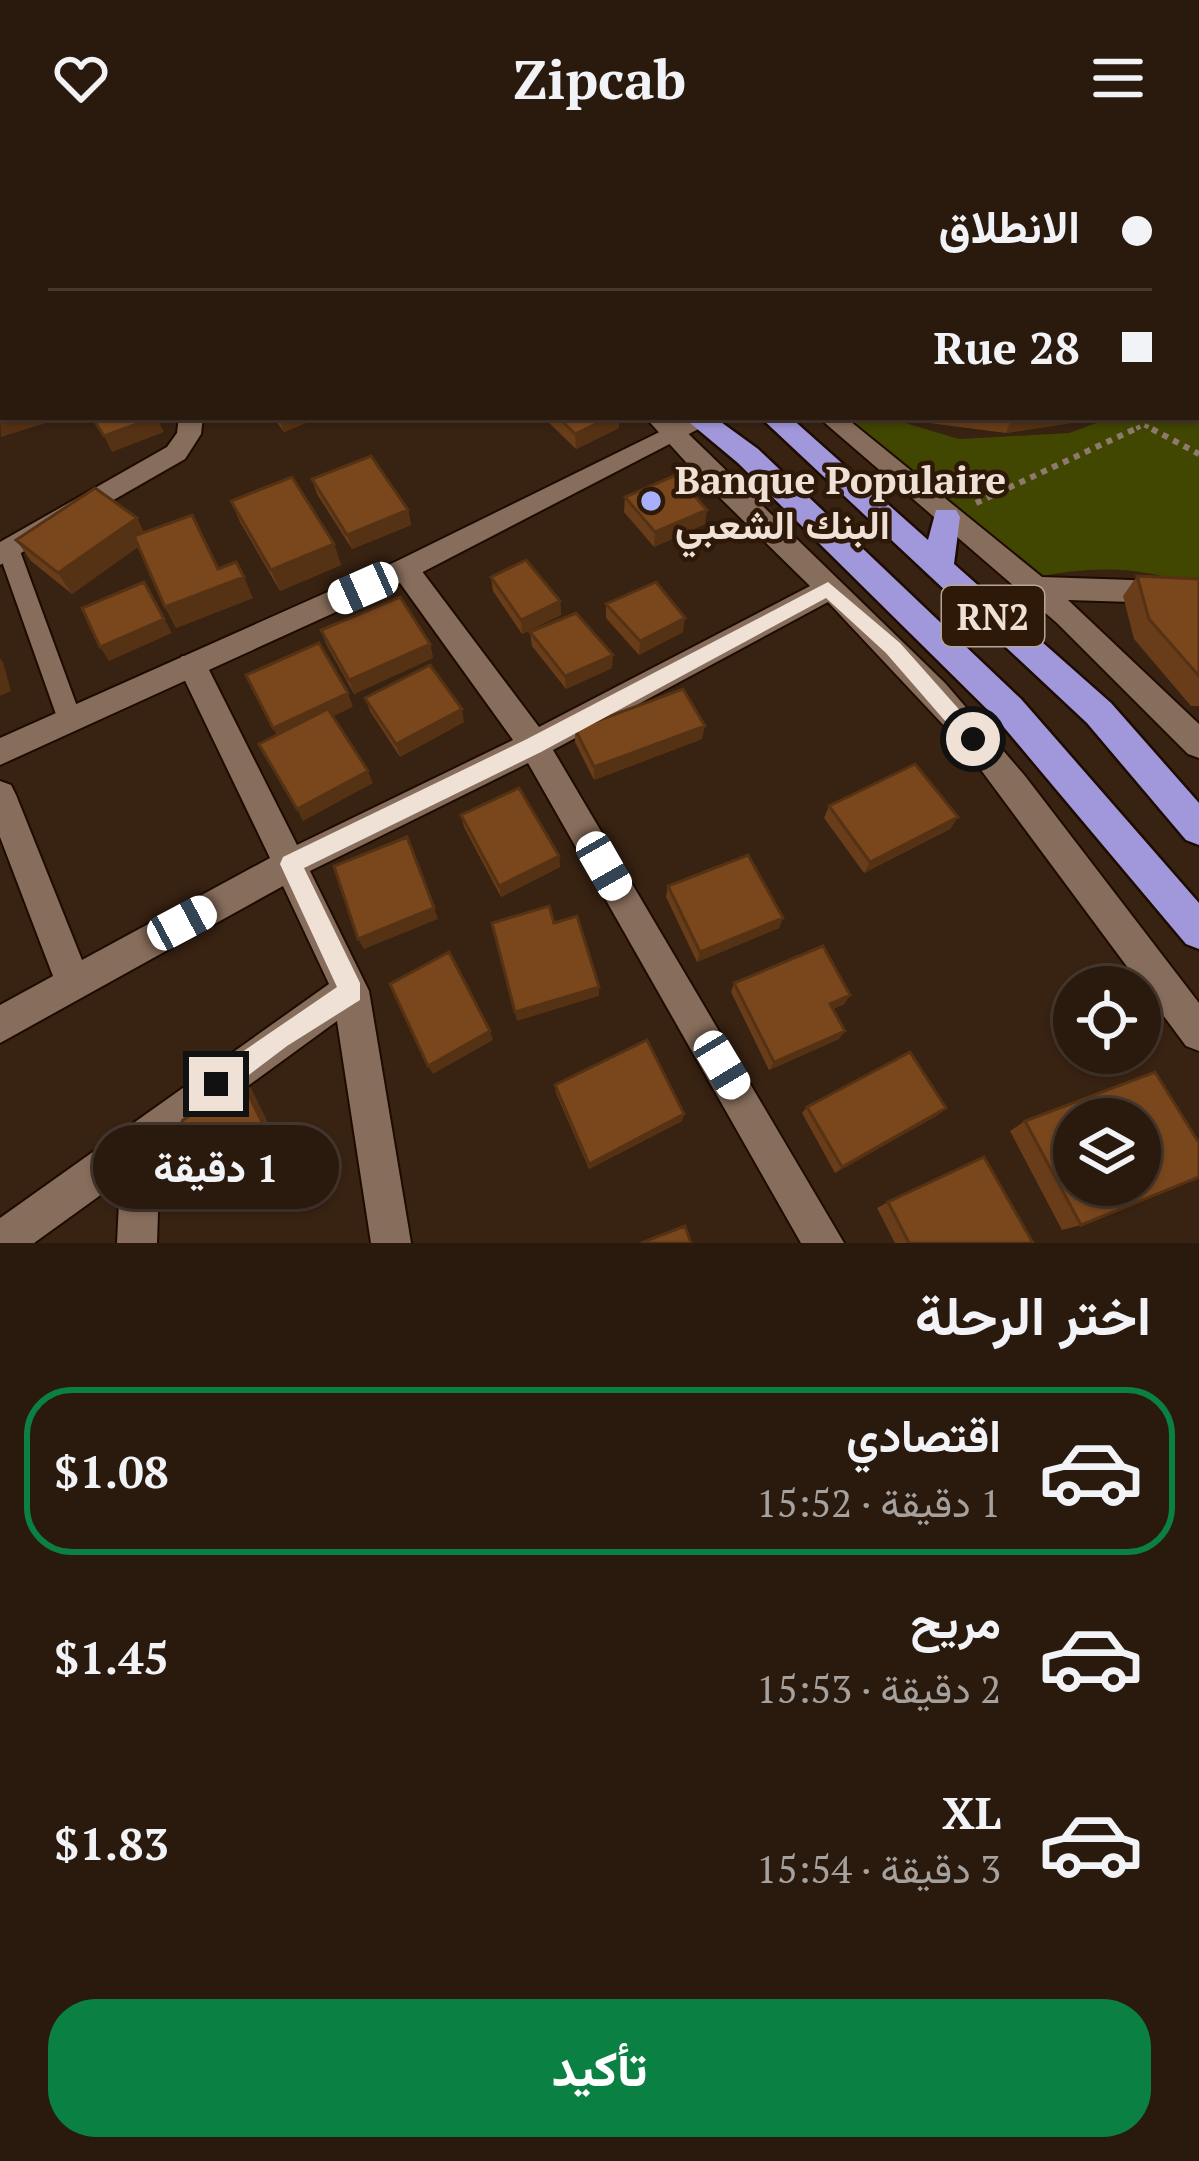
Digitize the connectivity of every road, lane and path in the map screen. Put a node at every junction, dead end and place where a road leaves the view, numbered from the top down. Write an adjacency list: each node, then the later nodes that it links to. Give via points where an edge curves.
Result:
1 (191, 420): 10 (street, via 176,453)
2 (760, 420): 6 (highway, via 744,432)
3 (776, 420): 11 (highway, RN2)
4 (833, 420): 9 (street)
5 (1152, 420): 7 (path)
6 (688, 425): 12 (street); 13 (street); 24 (highway, RN2, via 748,457 1009,709)
7 (1144, 425): 8 (path); 9 (path)
8 (1199, 454)
9 (946, 517): 11 (highway); 14 (street)
10 (5, 553): 17 (street)
11 (939, 567): 22 (highway, RN2, via 1099,713)
12 (405, 569): 16 (street); 19 (street)
13 (828, 589): 19 (street); 28 (street, via 893,648 999,770)
14 (1040, 589): 15 (street); 18 (street)
15 (1199, 601)
16 (192, 664): 17 (street); 23 (street)
17 (70, 720): 20 (street)
18 (1199, 745)
19 (534, 746): 23 (street); 33 (street)
20 (0, 752)
21 (0, 795): 25 (street)
22 (1199, 830)
23 (291, 864): 25 (street); 26 (street)
24 (1199, 931)
25 (73, 982): 27 (street)
26 (351, 992): 29 (street, via 278,1037); 32 (street)
27 (0, 1025)
28 (1199, 1033)
29 (141, 1144): 30 (street); 31 (street)
30 (0, 1242)
31 (137, 1243)
32 (392, 1243)
33 (824, 1243)

